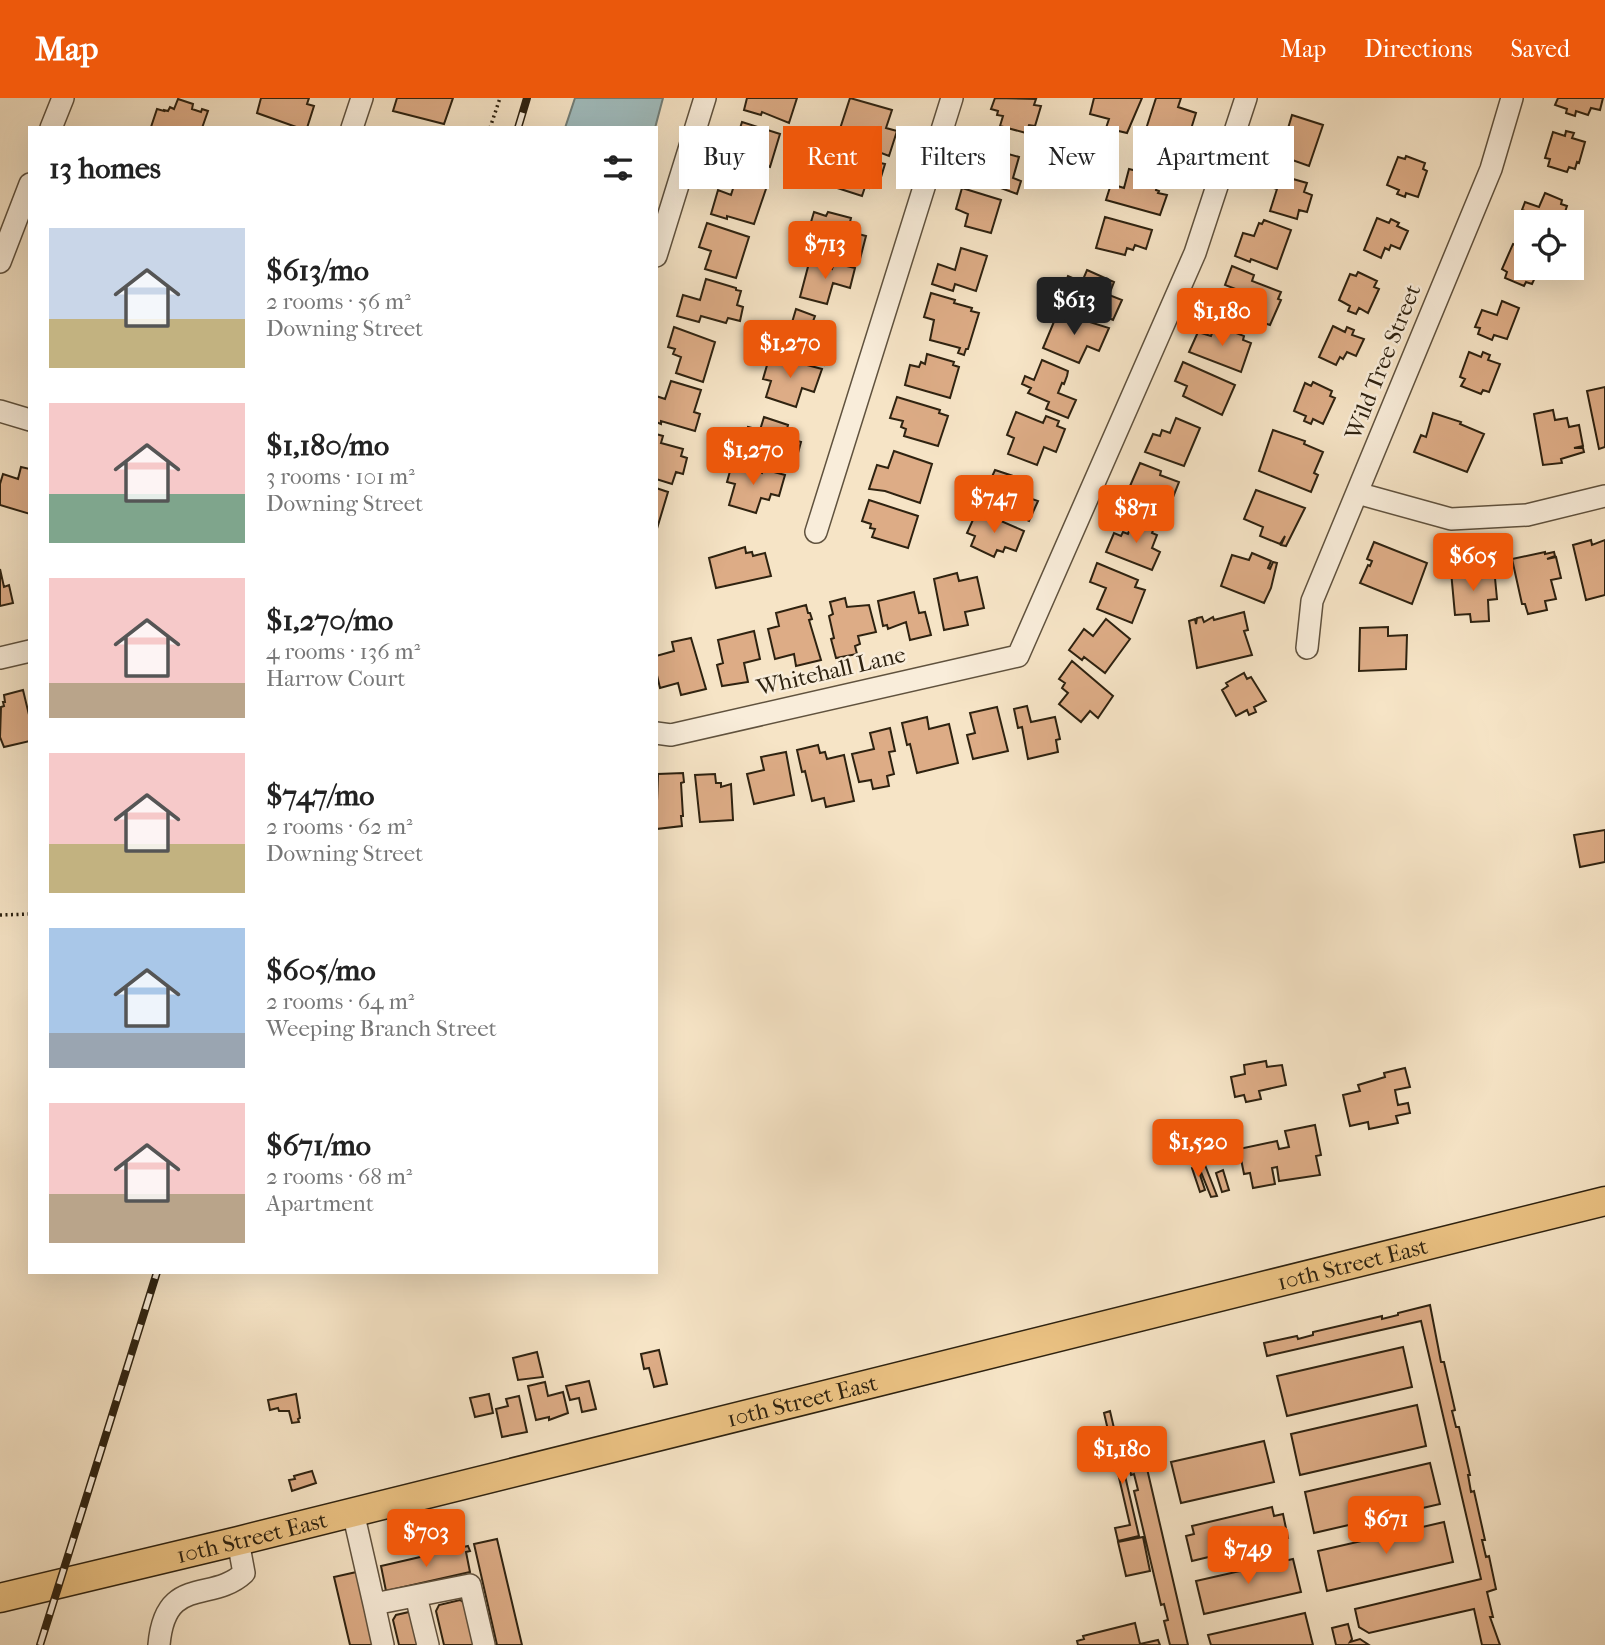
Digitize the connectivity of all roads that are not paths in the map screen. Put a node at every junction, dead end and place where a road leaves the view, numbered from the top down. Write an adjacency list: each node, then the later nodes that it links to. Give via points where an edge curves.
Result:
1 (63, 98): 7 (street)
2 (362, 98): 8 (street)
3 (705, 98): 10 (street)
4 (952, 98): 16 (street)
5 (1246, 98): 20 (street, Whitehall Lane, via 1195,253 1018,656 671,735)
6 (1512, 98): 14 (street, Wild Tree Street, via 1491,169)
7 (52, 126)
8 (353, 126)
9 (28, 189): 11 (street)
10 (658, 250)
11 (0, 262)
12 (0, 411): 13 (street)
13 (28, 419)
14 (1357, 493): 15 (street, via 1451,519 1527,515); 17 (street, Wild Tree Street, via 1312,601)
15 (1605, 496)
16 (816, 532)
17 (1307, 648)
18 (28, 651): 19 (street)
19 (0, 658)
20 (658, 733)
21 (1605, 1201): 22 (main road, 10th Street East)
22 (354, 1512): 23 (main road, 10th Street East); 26 (street)
23 (237, 1541): 25 (main road, 10th Street East); 27 (street, via 244,1573 236,1581 190,1593 172,1606)
24 (416, 1596): 26 (street); 29 (street); 30 (street, via 470,1585)
25 (0, 1598)
26 (374, 1604): 28 (street)
27 (159, 1645)
28 (383, 1645)
29 (428, 1645)
30 (484, 1645)

